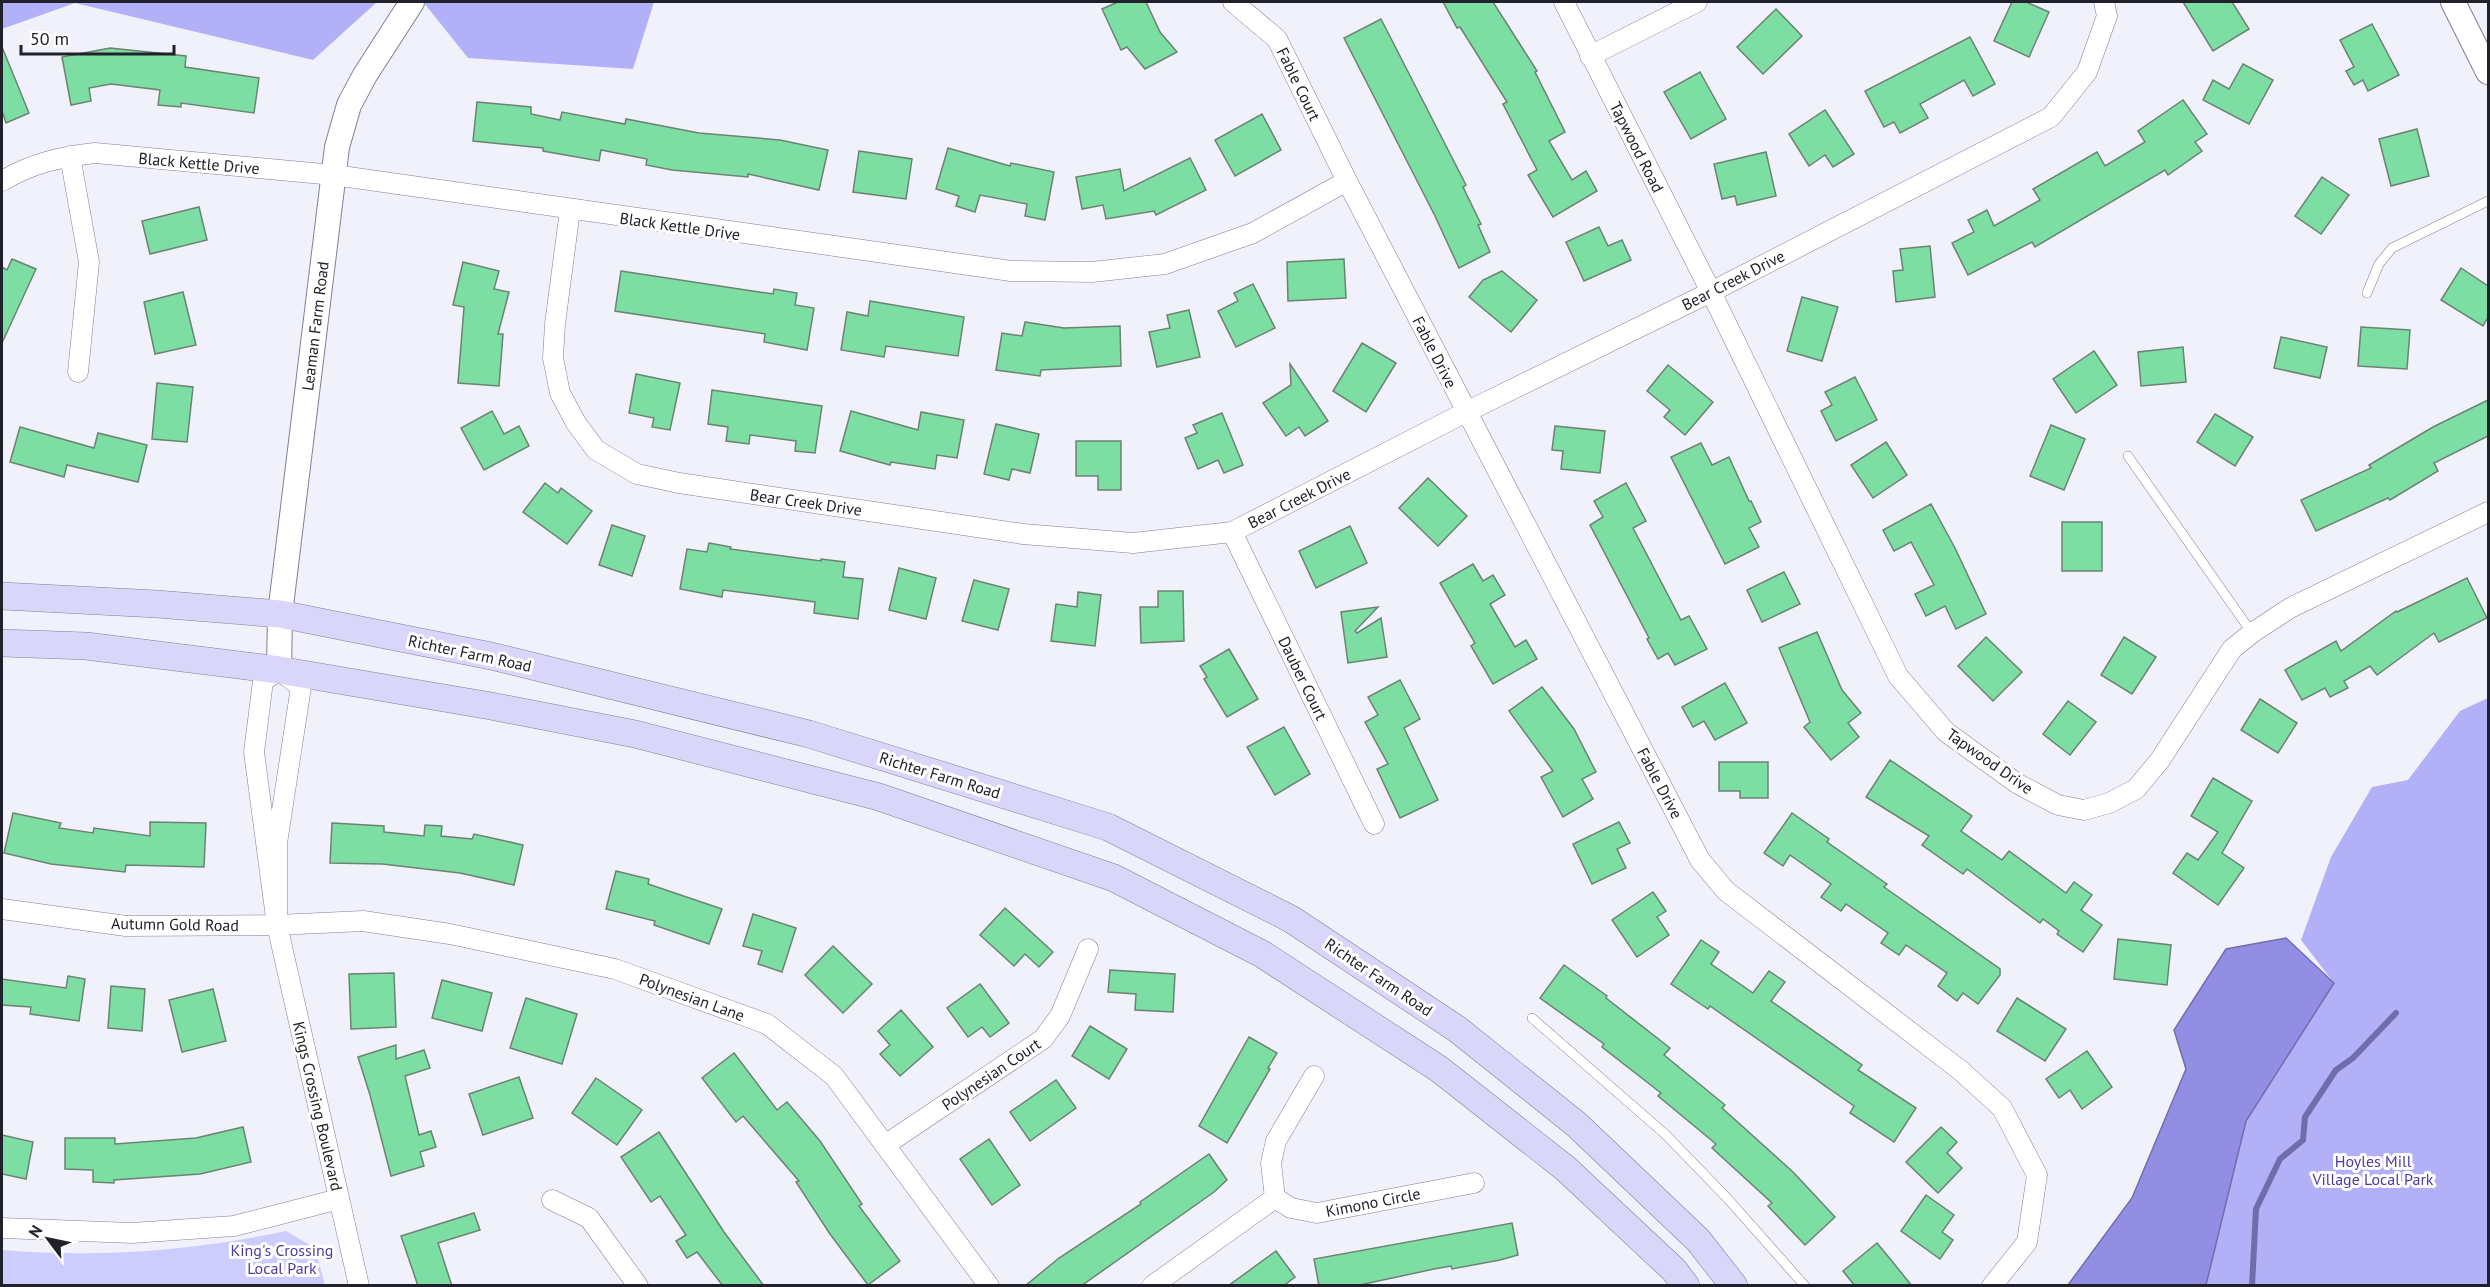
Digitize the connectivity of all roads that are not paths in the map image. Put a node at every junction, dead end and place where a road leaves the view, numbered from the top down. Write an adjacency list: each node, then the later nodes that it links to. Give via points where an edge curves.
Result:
1 (412, 2): 10 (street, Leaman Farm Road, via 349,105)
2 (1233, 2): 12 (street, Fable Court, via 1277,39)
3 (1564, 2): 7 (street, Tapwood Road)
4 (1696, 2): 7 (street)
5 (2104, 2): 15 (street, Bear Creek Drive, via 2107,16 2087,72 2051,117)
6 (2453, 2): 8 (street)
7 (1590, 56): 15 (street, Tapwood Road)
8 (2488, 72)
9 (70, 156): 10 (street, Black Kettle Drive, via 95,153); 11 (street, Black Kettle Drive, via 27,166); 17 (street, via 89,262)
10 (334, 175): 14 (street, Black Kettle Drive); 23 (street, Leaman Farm Road)
11 (2, 181)
12 (1347, 181): 14 (street, Black Kettle Drive, via 1253,233 1165,264 1092,272 1011,271); 18 (street, Fable Drive)
13 (2488, 201): 16 (lane, via 2392,248 2379,264)
14 (570, 210): 21 (street, Bear Creek Drive, via 553,358 560,393 596,450 637,474 1023,534 1133,543)
15 (1711, 292): 18 (street, Bear Creek Drive); 24 (street, Tapwood Drive, via 1898,676 1946,732 2018,784 2058,805 2084,810 2136,789 2160,760 2232,649)
16 (2367, 293)
17 (78, 372)
18 (1466, 412): 21 (street, Bear Creek Drive); 46 (street, Fable Drive, via 1700,860 1726,891 1960,1070 2002,1108 2037,1175 2027,1242)
19 (2128, 456): 24 (lane)
20 (2488, 512): 24 (street, Tapwood Drive, via 2290,608)
21 (1232, 532): 27 (street, Dauber Court)
22 (2, 596): 23 (main road, Richter Farm Road)
23 (280, 614): 26 (street, Leaman Farm Road); 44 (main road, Richter Farm Road, via 491,656 809,734 1108,827 1291,919 1457,1029 1576,1124 1698,1240)
24 (2252, 633)
25 (2, 643): 26 (main road, via 86,646)
26 (279, 670): 29 (street, Kings Crossing Boulevard, via 263,681 254,752); 29 (street, Kings Crossing Boulevard, via 301,687 277,843); 43 (main road, via 635,734 879,796 1114,878 1262,954 1439,1069 1565,1168 1674,1270)
27 (1374, 824)
28 (2, 909): 29 (street, Autumn Gold Road, via 126,926)
29 (277, 926): 33 (street, Polynesian Lane, via 363,921 450,934 615,969 767,1024 834,1076); 36 (street, Kings Crossing Boulevard)
30 (1088, 949): 33 (street, Polynesian Court, via 1060,1016 1043,1039)
31 (1532, 1018): 45 (lane, via 1665,1134)
32 (1314, 1076): 35 (street, via 1276,1141 1271,1163)
33 (885, 1145): 41 (street, Polynesian Lane)
34 (1474, 1183): 35 (street, Kimono Circle, via 1317,1213 1291,1208)
35 (1275, 1198): 42 (street)
36 (339, 1199): 38 (street, via 234,1226 132,1233); 39 (street, Kings Crossing Boulevard)
37 (552, 1200): 40 (street, via 589,1218)
38 (2, 1228)
39 (359, 1286)
40 (638, 1286)
41 (989, 1286)
42 (1152, 1286)
43 (1686, 1286)
44 (1734, 1286)
45 (1805, 1286)
46 (1992, 1286)

